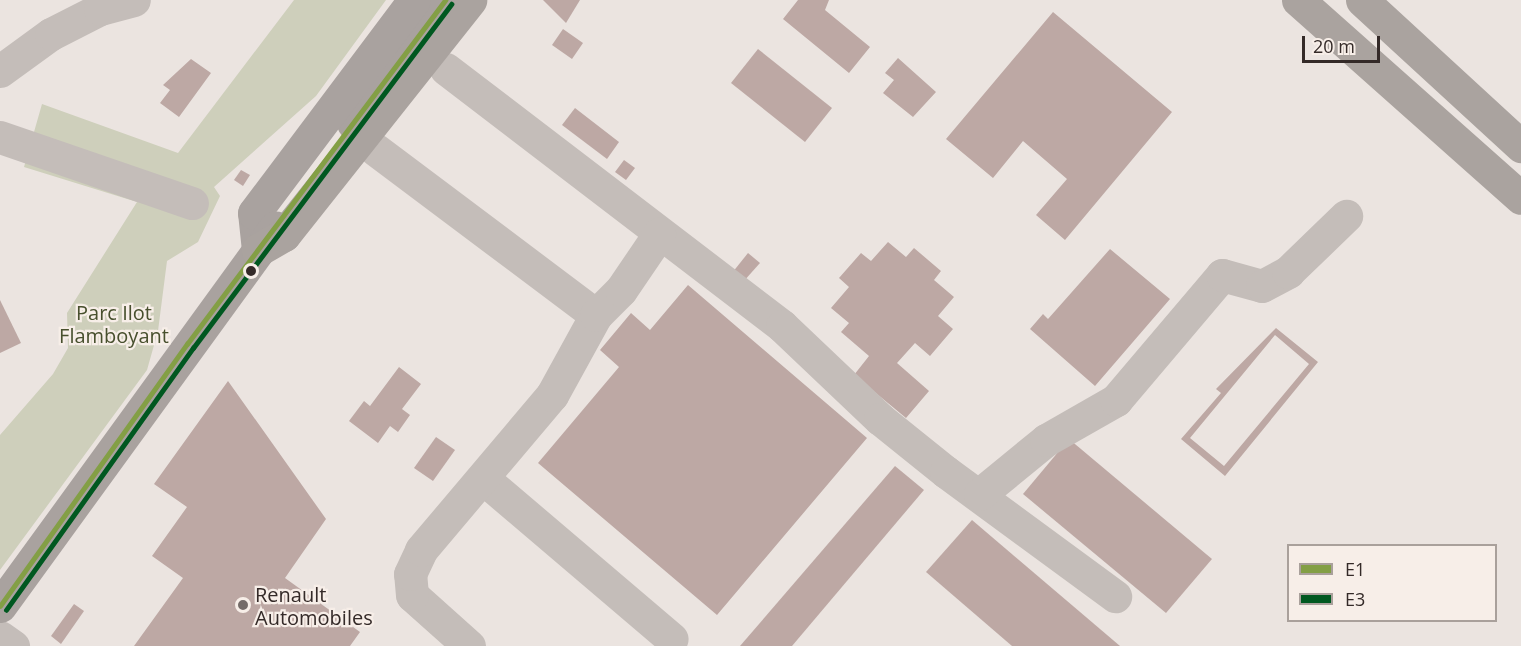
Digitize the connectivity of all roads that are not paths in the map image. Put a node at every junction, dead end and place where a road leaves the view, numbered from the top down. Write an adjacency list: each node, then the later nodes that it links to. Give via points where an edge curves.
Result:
1 (135, 0): 8 (street, via 100,9 51,34)
2 (414, 0): 16 (main road, via 254,213)
3 (445, 0): 16 (main road)
4 (470, 0): 16 (highway, via 284,235)
5 (1298, 0): 12 (highway)
6 (1362, 0): 10 (highway)
7 (446, 69): 15 (street)
8 (0, 71)
9 (0, 137): 13 (street)
10 (1521, 146)
11 (376, 150): 17 (street)
12 (1521, 198)
13 (192, 203)
14 (1346, 216): 19 (street, via 1288,272 1262,286 1222,275 1116,400 1046,440)
15 (659, 234): 17 (street, via 621,290); 19 (street, via 782,326 880,419)
16 (258, 250): 21 (main road)
17 (596, 315): 18 (street, via 552,395)
18 (485, 480): 23 (street); 25 (street, via 421,550 410,574 412,595)
19 (980, 494): 20 (street)
20 (1115, 596)
21 (0, 606)
22 (0, 637): 24 (street)
23 (672, 639)
24 (13, 646)
25 (469, 646)

